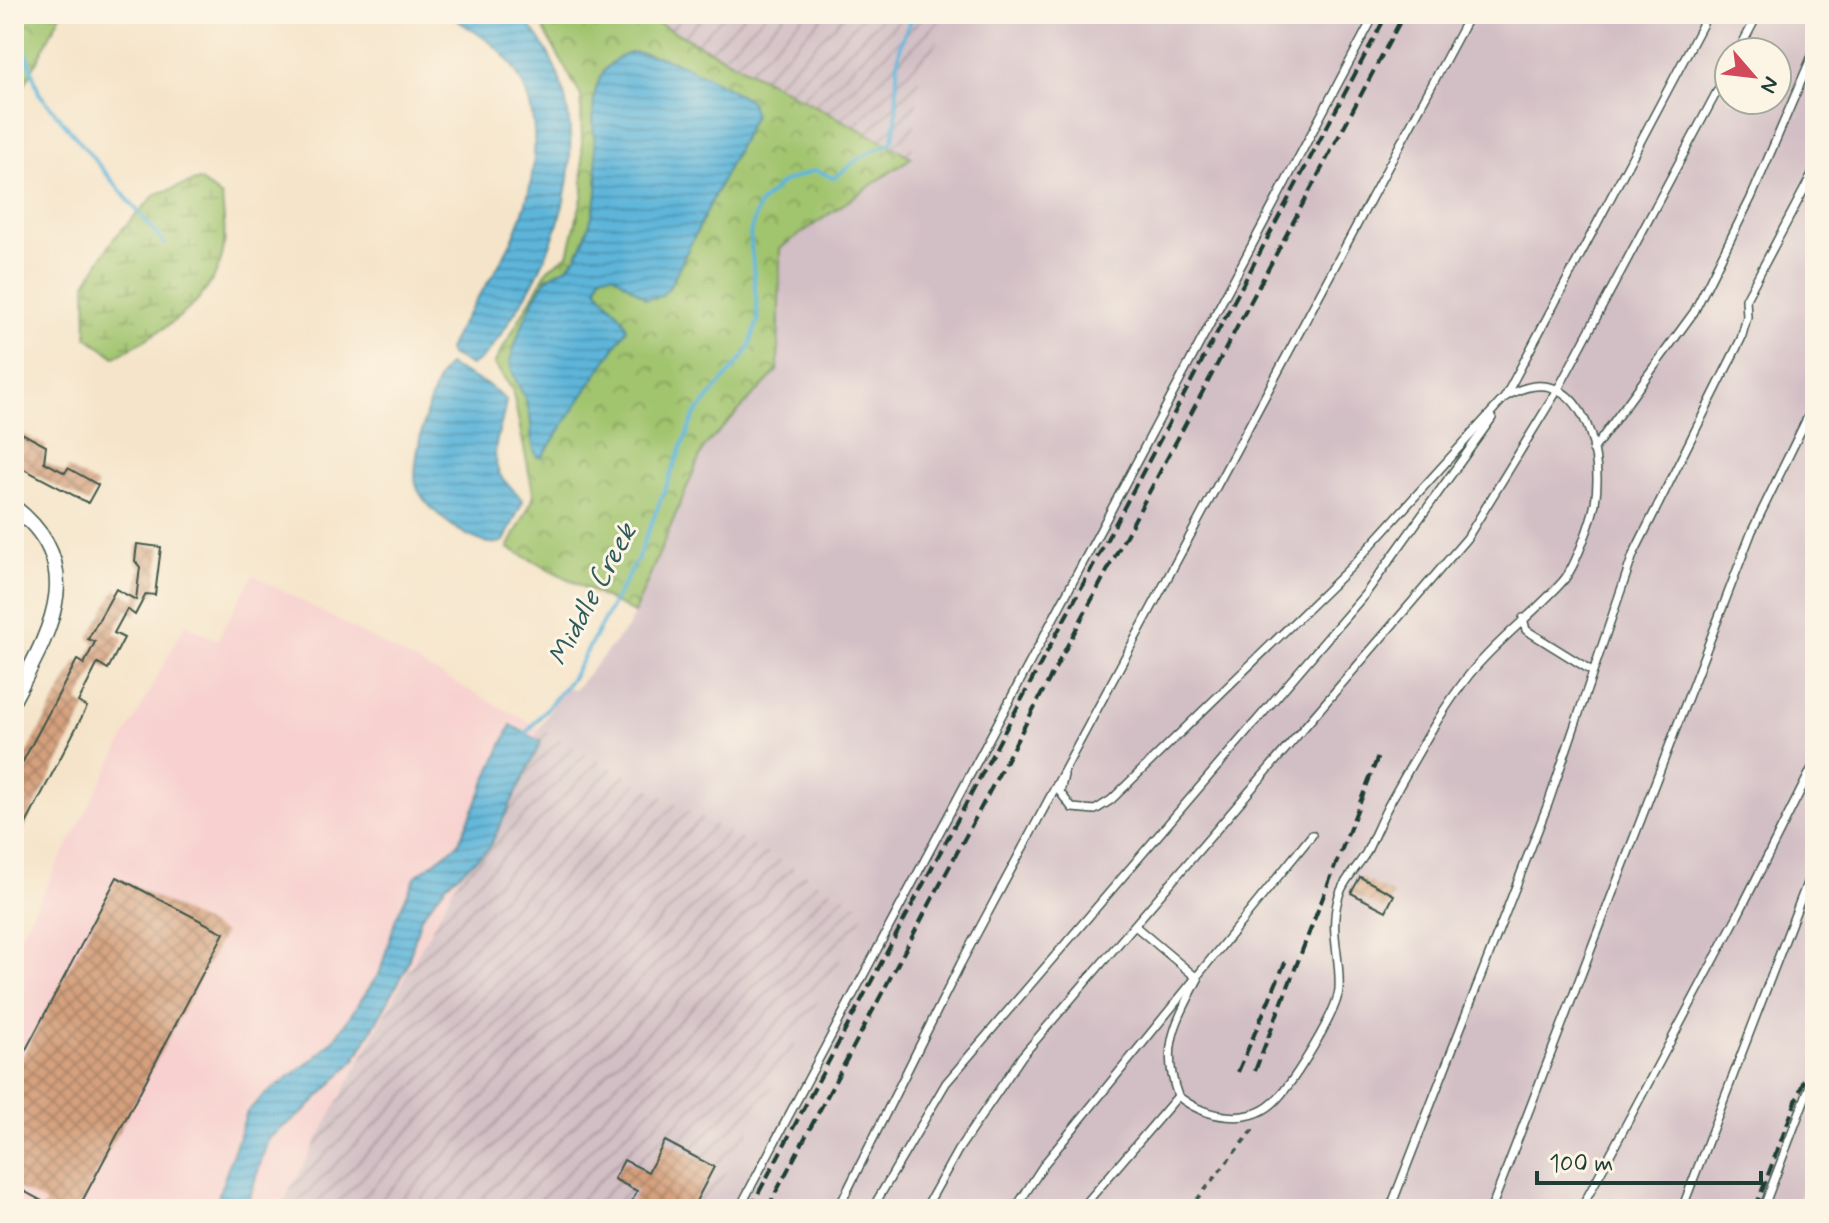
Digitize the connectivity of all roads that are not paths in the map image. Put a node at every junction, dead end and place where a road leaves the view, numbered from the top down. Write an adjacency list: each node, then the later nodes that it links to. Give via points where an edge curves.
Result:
1 (1375, 14): 25 (lane)
2 (1470, 14): 18 (lane)
3 (1708, 14): 10 (lane)
4 (1758, 14): 5 (lane)
5 (1746, 36)
6 (1815, 49): 12 (lane, via 1751,198 1694,312)
7 (1713, 99): 9 (lane)
8 (1815, 169): 15 (lane, via 1746,299 1741,339 1647,521)
9 (1557, 391): 10 (lane, via 1535,386); 12 (lane, via 1579,404); 21 (lane, via 1467,538)
10 (1505, 397): 18 (lane, via 1353,565 1111,800 1095,810 1072,808 1060,792); 27 (lane, via 1366,593 946,1083)
11 (1815, 402): 32 (lane, via 1752,531)
12 (1593, 450): 14 (lane, via 1595,504 1585,533 1565,578)
13 (14, 507): 16 (street, via 46,543 57,579 50,630)
14 (1523, 618): 15 (lane, via 1526,630); 24 (lane, via 1469,675 1442,713 1339,894 1332,925 1339,986 1332,1016 1276,1100 1256,1112 1234,1116 1212,1115)
15 (1592, 671): 31 (lane, via 1542,819)
16 (14, 699)
17 (1815, 762): 33 (lane)
18 (1064, 775): 26 (lane, via 949,987)
19 (1312, 835): 22 (lane)
20 (1815, 862): 34 (lane)
21 (1135, 926): 22 (lane); 28 (lane, via 1013,1068)
22 (1198, 979): 24 (lane, via 1168,1048 1168,1069); 29 (lane, via 1045,1163)
23 (1815, 1072): 35 (lane)
24 (1178, 1096): 30 (lane)
25 (739, 1209)
26 (838, 1209)
27 (872, 1209)
28 (925, 1209)
29 (1015, 1209)
30 (1081, 1209)
31 (1390, 1209)
32 (1491, 1209)
33 (1581, 1209)
34 (1682, 1209)
35 (1763, 1209)

